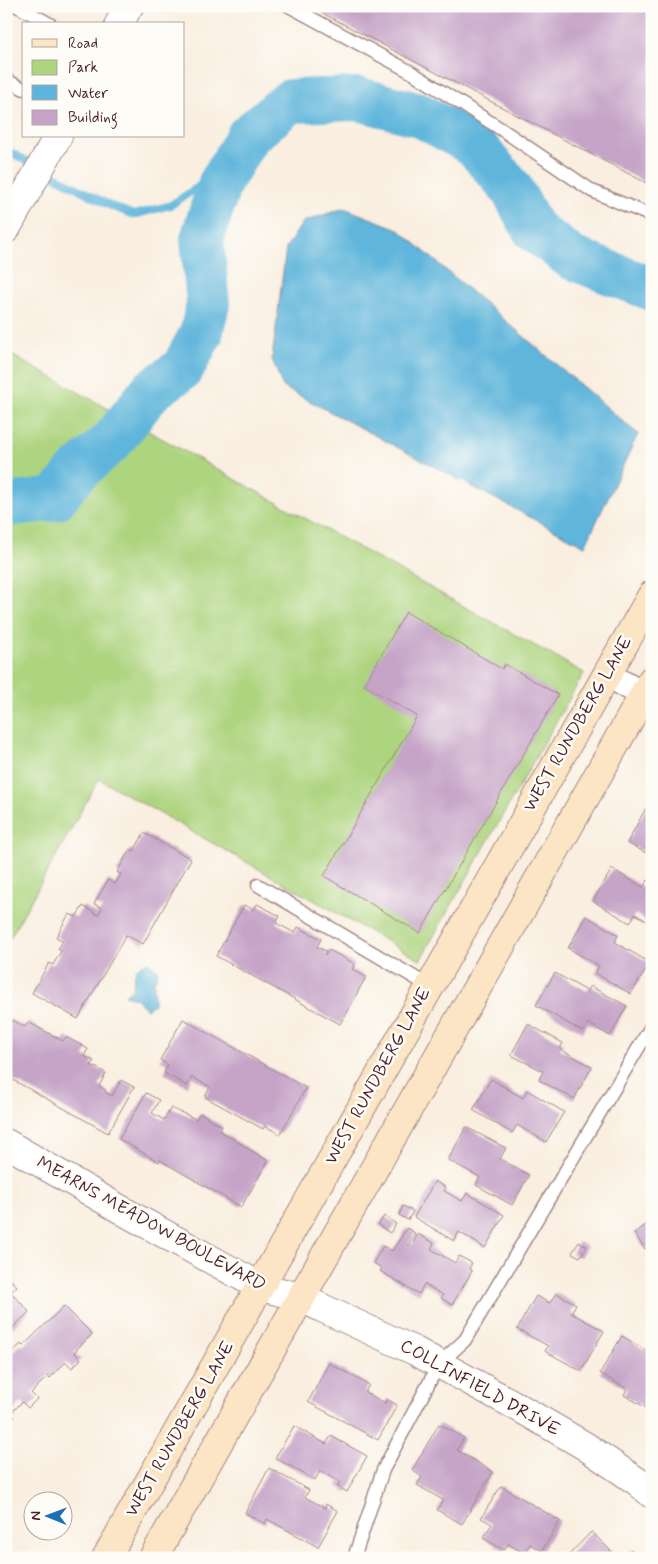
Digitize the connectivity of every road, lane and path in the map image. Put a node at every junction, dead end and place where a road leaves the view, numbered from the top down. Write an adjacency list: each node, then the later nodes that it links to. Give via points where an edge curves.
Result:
1 (16, 6): 4 (lane)
2 (129, 6): 5 (street)
3 (290, 6): 9 (lane, via 412,72 592,191)
4 (46, 22)
5 (120, 22)
6 (6, 80): 7 (lane)
7 (22, 88)
8 (53, 144): 10 (street)
9 (652, 216)
10 (6, 229)
11 (652, 595): 12 (main road, WEST RUNDBERG LANE)
12 (607, 674): 13 (street); 15 (main road, WEST RUNDBERG LANE)
13 (649, 691): 19 (main road)
14 (258, 884): 15 (lane)
15 (429, 986): 18 (main road, WEST RUNDBERG LANE)
16 (652, 1025): 20 (lane, via 465,1340)
17 (6, 1143): 18 (street, MEARNS MEADOW BOULEVARD)
18 (261, 1287): 19 (street, MEARNS MEADOW BOULEVARD); 22 (main road, WEST RUNDBERG LANE)
19 (300, 1298): 20 (street, COLLINFIELD DRIVE); 23 (main road)
20 (440, 1364): 21 (street, COLLINFIELD DRIVE, via 585,1446); 24 (lane, via 383,1470)
21 (652, 1494)
22 (106, 1558)
23 (153, 1558)
24 (354, 1558)

